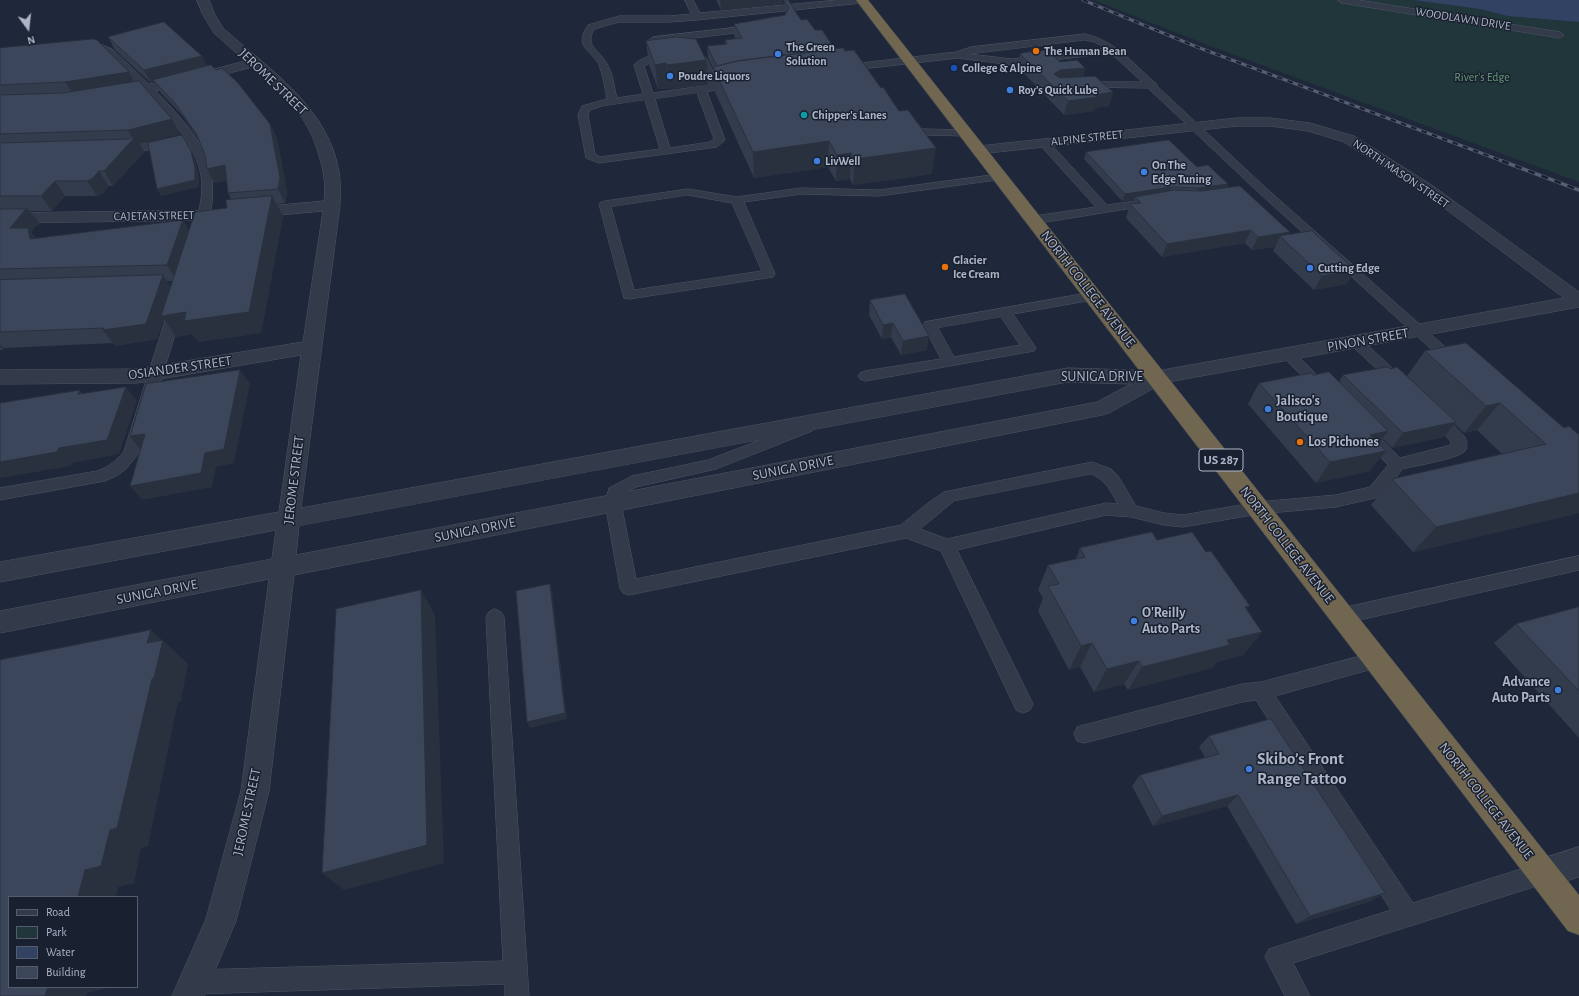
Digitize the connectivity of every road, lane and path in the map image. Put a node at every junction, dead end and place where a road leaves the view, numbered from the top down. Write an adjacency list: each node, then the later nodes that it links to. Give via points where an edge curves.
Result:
1 (203, 0): 14 (street, JEROME STREET, via 218,30)
2 (689, 0): 6 (lane)
3 (862, 0): 5 (lane); 13 (highway, NORTH COLLEGE AVENUE / US 287)
4 (1342, 0): 8 (lane, WOODLAWN DRIVE)
5 (811, 3): 6 (lane, via 779,12)
6 (697, 17): 24 (lane, via 619,19 591,27 588,48 603,64)
7 (768, 26): 9 (lane)
8 (1560, 35)
9 (652, 40)
10 (70, 50): 20 (lane, via 103,48 109,51)
11 (1113, 50): 12 (lane, via 1005,62); 12 (lane, via 1098,40 1085,37 971,50); 17 (lane)
12 (958, 55): 13 (lane)
13 (910, 61): 15 (lane, via 864,69); 27 (highway, NORTH COLLEGE AVENUE / US 287)
14 (254, 63): 20 (street); 38 (street, JEROME STREET, via 296,100 310,117 322,140 332,171)
15 (831, 70)
16 (745, 80): 19 (lane)
17 (1153, 85): 18 (lane); 26 (lane)
18 (1071, 86)
19 (716, 87): 21 (lane); 22 (lane, via 703,60 673,57 643,61 639,65)
20 (147, 89): 23 (street); 28 (lane)
21 (701, 90): 22 (lane); 32 (lane, via 720,140 713,145)
22 (649, 96): 24 (lane); 32 (lane)
23 (105, 98)
24 (613, 101): 32 (lane, via 586,108 583,115 590,156 599,160)
25 (895, 117): 27 (lane, via 899,124 906,128)
26 (1196, 126): 29 (street, ALPINE STREET); 34 (lane); 46 (street, NORTH MASON STREET, via 1270,122 1310,127 1349,139 1428,189)
27 (966, 133): 30 (highway, NORTH COLLEGE AVENUE / US 287)
28 (190, 136): 31 (lane, via 154,146); 40 (lane, via 199,149 206,174)
29 (1043, 142): 30 (street, ALPINE STREET); 39 (lane)
30 (979, 150): 33 (highway, NORTH COLLEGE AVENUE / US 287)
31 (110, 151)
32 (666, 152)
33 (1000, 177): 36 (lane, via 879,193 801,191); 42 (highway, NORTH COLLEGE AVENUE / US 287)
34 (1262, 190): 35 (lane); 48 (lane)
35 (1248, 193)
36 (737, 200): 36 (lane, via 688,192 605,204 629,296 769,274)
37 (1162, 200): 39 (lane)
38 (332, 205): 40 (street, CAJETAN STREET); 50 (street, JEROME STREET)
39 (1104, 209): 42 (lane)
40 (205, 215): 41 (street, CAJETAN STREET); 43 (lane)
41 (0, 218)
42 (1034, 220): 44 (highway, NORTH COLLEGE AVENUE / US 287)
43 (196, 243)
44 (1094, 296): 47 (lane); 57 (highway, NORTH COLLEGE AVENUE / US 287)
45 (179, 299): 54 (lane)
46 (1579, 301): 48 (street, PINON STREET)
47 (1005, 313): 52 (lane, via 930,325); 52 (lane, via 1030,348)
48 (1419, 330): 49 (street, PINON STREET); 53 (lane)
49 (1356, 342): 51 (street, PINON STREET); 58 (lane)
50 (312, 347): 54 (street, OSIANDER STREET); 68 (street, JEROME STREET)
51 (1288, 354): 57 (street, PINON STREET); 59 (lane)
52 (950, 362): 55 (lane)
53 (1466, 373)
54 (156, 374): 56 (street, OSIANDER STREET); 64 (lane, via 131,453 123,464 99,478)
55 (865, 376)
56 (0, 377)
57 (1157, 378): 61 (street, SUNIGA DRIVE, via 1068,374); 65 (street, SUNIGA DRIVE, via 1102,408); 66 (highway, NORTH COLLEGE AVENUE / US 287)
58 (1412, 394)
59 (1332, 398)
60 (1423, 404): 63 (lane, via 1451,430 1459,440 1459,448)
61 (828, 419): 65 (lane, via 711,465 632,482 615,492); 68 (street, SUNIGA DRIVE)
62 (1359, 425): 63 (lane)
63 (1397, 464): 66 (lane, via 1375,492 1336,501)
64 (0, 494)
65 (613, 503): 69 (lane, via 629,588); 72 (street, SUNIGA DRIVE)
66 (1258, 508): 67 (lane, via 1183,521 1164,520); 74 (highway, NORTH COLLEGE AVENUE / US 287)
67 (1131, 511): 69 (lane, via 1112,480 1105,473 1092,468 950,496 940,501); 70 (lane, via 1106,509)
68 (289, 518): 72 (street, JEROME STREET); 73 (street, SUNIGA DRIVE)
69 (906, 531): 70 (lane)
70 (946, 546): 79 (lane)
71 (1579, 562): 74 (lane)
72 (283, 568): 76 (street, SUNIGA DRIVE); 86 (street, JEROME STREET, via 255,792 221,921)
73 (0, 572)
74 (1342, 616): 77 (highway, NORTH COLLEGE AVENUE / US 287)
75 (495, 617): 85 (lane)
76 (0, 622)
77 (1376, 660): 78 (lane); 82 (highway, NORTH COLLEGE AVENUE / US 287)
78 (1261, 691): 80 (lane, via 1242,693); 83 (lane)
79 (1023, 704)
80 (1084, 734)
81 (1579, 862): 82 (street)
82 (1543, 873): 83 (lane); 84 (highway, NORTH COLLEGE AVENUE / US 287)
83 (1408, 916): 88 (lane, via 1277,958)
84 (1579, 920)
85 (516, 972): 86 (lane); 87 (lane)
86 (191, 989)
87 (518, 996)
88 (1298, 996)

